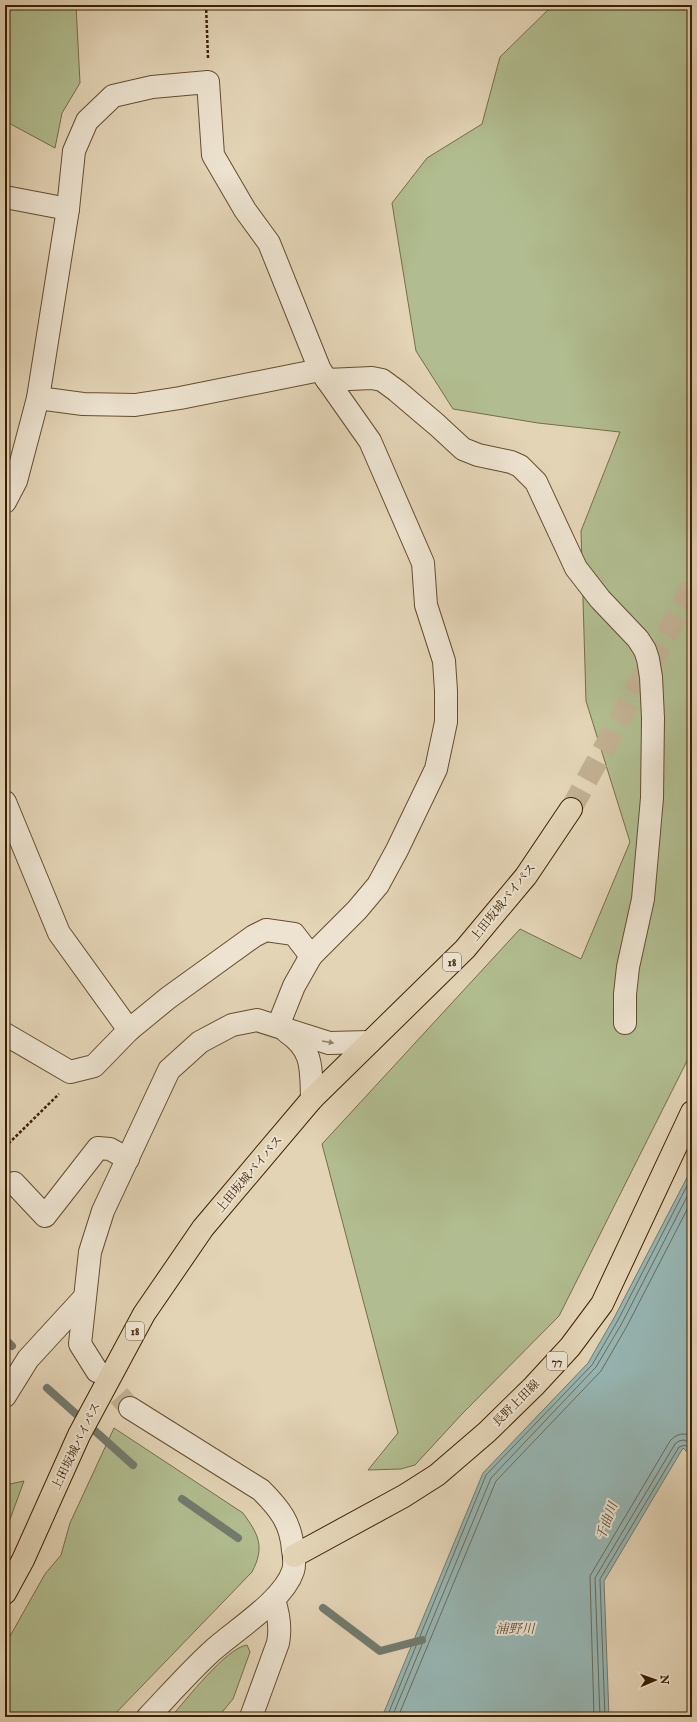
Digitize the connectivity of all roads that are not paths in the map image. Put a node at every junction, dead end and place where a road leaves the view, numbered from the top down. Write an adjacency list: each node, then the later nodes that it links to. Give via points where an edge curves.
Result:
1 (5, 198): 2 (street)
2 (68, 209): 3 (street, via 74,151 87,122 113,96 152,87 208,82 213,155 245,210 268,243); 4 (street)
3 (323, 375): 4 (street, via 135,405 83,404); 8 (street, via 370,441 423,563 426,605 444,661 446,722 436,769 378,885); 9 (street, via 382,380 463,449 520,466 536,482 576,568 645,650 651,677 653,718 652,798 643,899 624,994)
4 (38, 398): 5 (street, via 16,481)
5 (5, 502)
6 (5, 802): 11 (street, via 59,933)
7 (571, 810): 13 (main road, 上田坂城バイパス / 18, via 526,876 466,949)
8 (311, 956): 10 (street, via 294,986); 11 (street, via 294,934 266,930 168,998)
9 (625, 1023)
10 (278, 1026): 13 (street, one-way to 13, via 329,1043); 14 (street, via 299,1039 307,1051); 16 (street, via 257,1020 232,1025 200,1042 169,1070)
11 (129, 1030): 12 (street, via 94,1066 70,1072)
12 (5, 1034)
13 (370, 1042): 14 (main road, 上田坂城バイパス / 18)
14 (312, 1099): 23 (main road, 上田坂城バイパス / 18, via 203,1228 144,1314 79,1435 23,1560)
15 (692, 1112): 22 (main road, 長野上田線 / 77, via 602,1304 570,1347 487,1432 437,1475 404,1496)
16 (128, 1159): 17 (street, via 110,1149 98,1148 45,1216); 18 (street, via 103,1211 90,1252)
17 (14, 1183)
18 (84, 1298): 19 (street, via 80,1344); 20 (street, via 28,1359)
19 (97, 1372)
20 (5, 1396)
21 (130, 1408): 22 (street, via 261,1490 285,1518 292,1537)
22 (294, 1556): 24 (street, via 294,1570 286,1586)
23 (5, 1593)
24 (274, 1600): 25 (street, via 211,1652); 26 (street, via 279,1621 278,1643)
25 (148, 1717)
26 (251, 1717)

